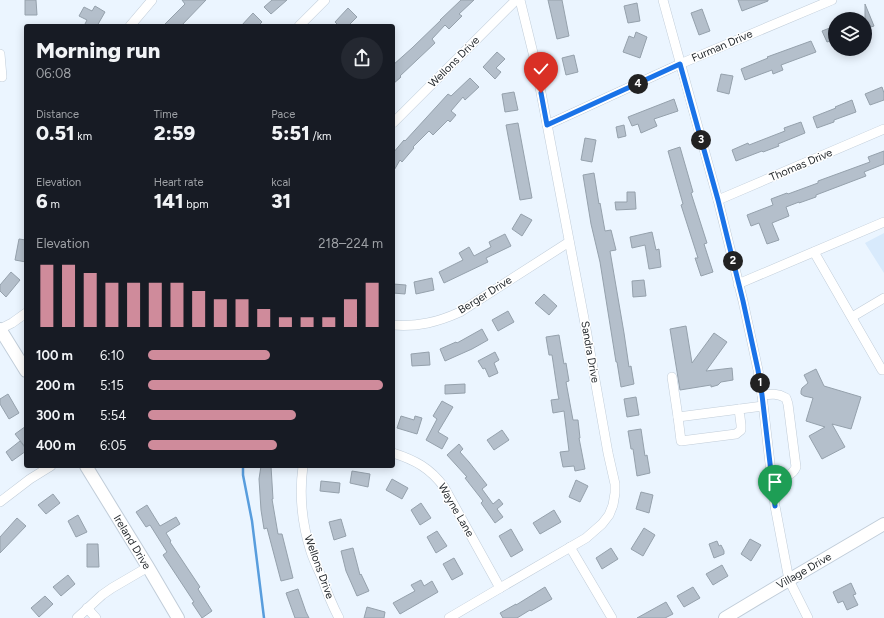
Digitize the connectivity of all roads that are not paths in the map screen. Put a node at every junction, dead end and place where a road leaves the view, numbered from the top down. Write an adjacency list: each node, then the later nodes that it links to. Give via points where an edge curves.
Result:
1 (152, 0): 7 (street)
2 (325, 0): 8 (street)
3 (516, 0): 12 (street, Wellons Drive)
4 (520, 0): 13 (street, Sandra Drive, via 536,61)
5 (663, 0): 10 (street)
6 (832, 0): 10 (street, Furman Drive)
7 (132, 24)
8 (302, 24)
9 (0, 54): 11 (street)
10 (680, 64): 13 (street, Furman Drive); 15 (street)
11 (2, 77)
12 (395, 121)
13 (547, 125): 17 (street, Sandra Drive)
14 (884, 129): 15 (street, Thomas Drive)
15 (718, 200): 19 (street)
16 (884, 222): 18 (street)
17 (569, 242): 23 (street, Berger Drive, via 460,312 433,322); 39 (street, Sandra Drive, via 615,484 613,505 609,515 586,538)
18 (814, 252): 19 (street); 22 (street)
19 (738, 284): 28 (street)
20 (884, 298): 22 (street)
21 (24, 314): 24 (street)
22 (852, 317): 26 (street)
23 (395, 325)
24 (0, 329): 25 (main road)
25 (24, 368)
26 (884, 370)
27 (672, 377): 31 (street)
28 (762, 395): 29 (street); 36 (street, via 774,393 786,398 796,467 790,475)
29 (763, 406): 30 (street); 36 (street)
30 (739, 409): 31 (street); 31 (street, via 741,430 736,434 681,441)
31 (678, 417)
32 (395, 454): 42 (street, Wayne Lane, via 418,462 444,487)
33 (48, 468): 37 (street)
34 (87, 468): 40 (main road, Ireland Drive)
35 (303, 468): 47 (street, Wellons Drive, via 301,499 304,525 311,551)
36 (772, 478): 41 (street)
37 (0, 502)
38 (884, 524): 41 (main road, Village Drive)
39 (570, 547): 42 (street, Sandra Drive); 49 (street)
40 (148, 567): 43 (street, via 112,588); 46 (main road, Ireland Drive)
41 (789, 580): 50 (main road, Village Drive); 51 (street)
42 (500, 588): 48 (street, Sandra Drive)
43 (87, 608): 44 (street); 45 (street)
44 (77, 618)
45 (96, 618)
46 (178, 618)
47 (339, 618)
48 (449, 618)
49 (612, 618)
50 (725, 618)
51 (808, 618)

